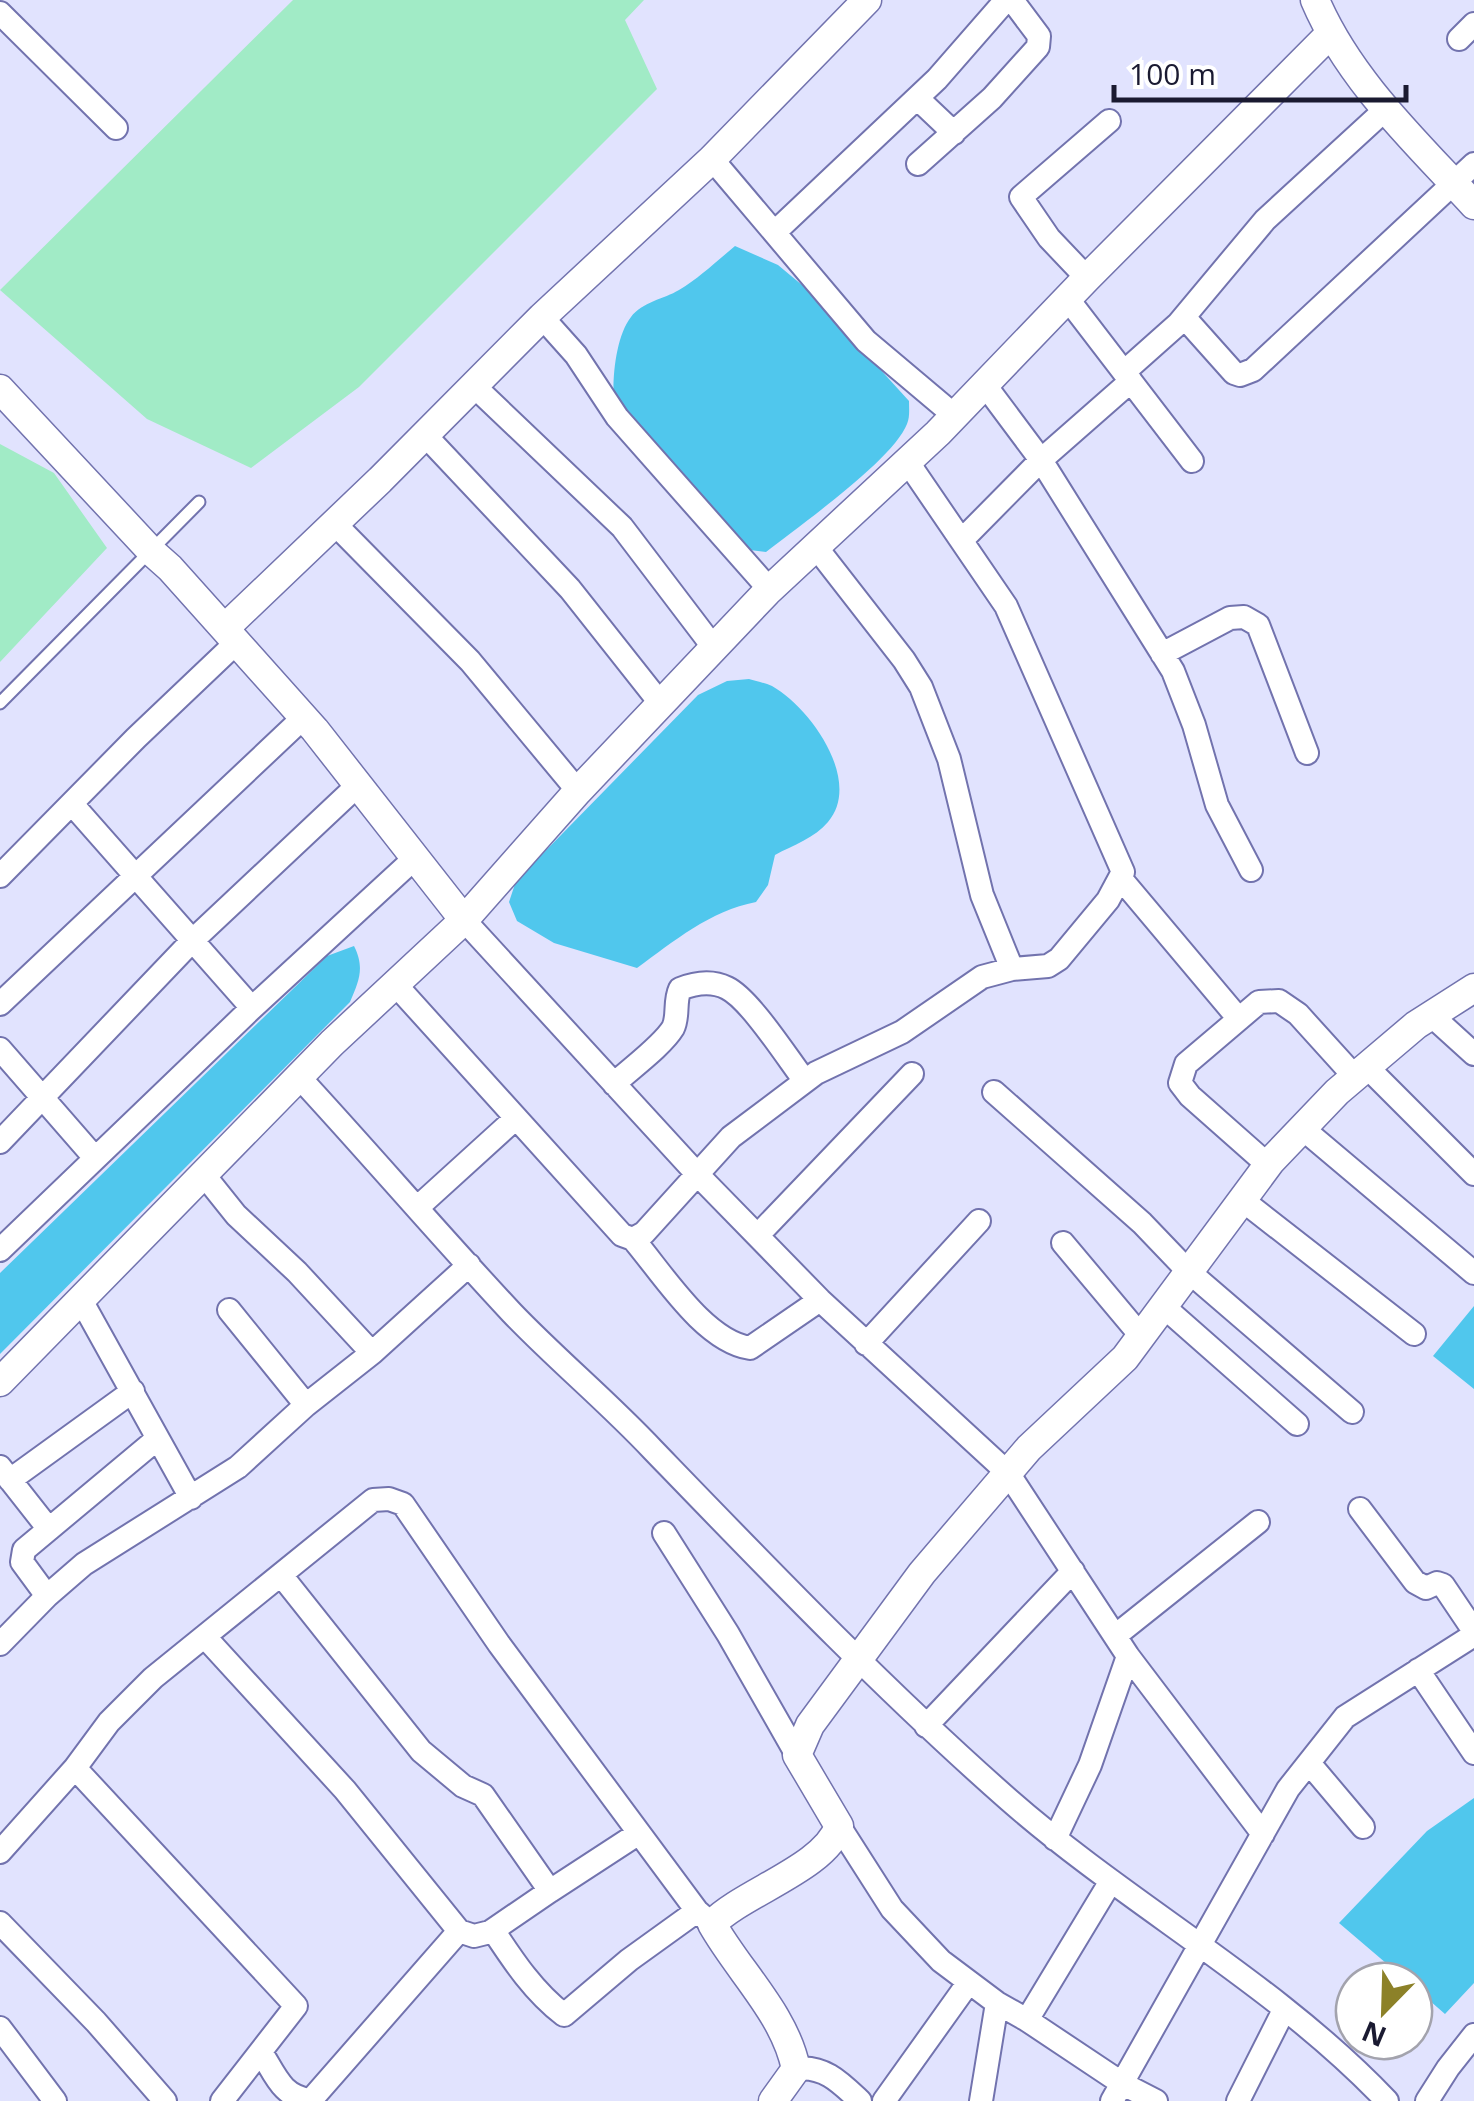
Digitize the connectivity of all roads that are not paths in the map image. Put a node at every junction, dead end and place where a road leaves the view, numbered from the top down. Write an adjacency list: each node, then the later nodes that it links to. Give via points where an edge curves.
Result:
1 (867, 0): 11 (street)
2 (1009, 0): 6 (street); 10 (street, via 1040,42)
3 (1316, 0): 5 (street)
4 (0, 13): 9 (street)
5 (1330, 34): 7 (street); 16 (street)
6 (917, 98): 10 (street); 15 (street)
7 (1387, 108): 13 (street); 18 (street, via 1266,220)
8 (1109, 120): 16 (street, via 1021,198)
9 (116, 128)
10 (954, 133): 12 (street)
11 (712, 159): 15 (street); 19 (street)
12 (918, 164)
13 (1463, 173): 14 (street); 18 (street, via 1253,370 1234,373)
14 (1474, 205)
15 (775, 232): 24 (street, via 866,341)
16 (1087, 278): 17 (street)
17 (1067, 298): 20 (street); 21 (street)
18 (1184, 316): 20 (street)
19 (542, 317): 22 (street); 34 (street, via 617,417)
20 (1127, 377): 26 (street); 27 (street)
21 (984, 385): 24 (street); 26 (street)
22 (474, 386): 25 (street); 36 (street, via 622,527)
23 (0, 389): 33 (street)
24 (955, 416): 28 (street)
25 (425, 435): 30 (street); 39 (street, via 570,589)
26 (1041, 460): 31 (street); 37 (street)
27 (1192, 460)
28 (907, 461): 31 (street); 32 (street)
29 (199, 502): 33 (lane)
30 (333, 522): 35 (street); 43 (street, via 470,660)
31 (962, 540): 49 (street, via 1006,606)
32 (816, 546): 34 (street); 52 (street, via 922,687 949,758 982,895)
33 (152, 552): 35 (street); 38 (lane)
34 (770, 590): 36 (street)
35 (230, 635): 40 (street); 44 (street)
36 (714, 648): 39 (street)
37 (1162, 654): 41 (street, via 1230,618 1258,625); 46 (street, via 1194,725 1217,805)
38 (0, 703)
39 (662, 704): 43 (street)
40 (304, 717): 42 (street); 48 (street)
41 (1307, 753)
42 (358, 785): 45 (street); 51 (street)
43 (578, 791): 50 (street)
44 (72, 804): 47 (street); 48 (street)
45 (416, 858): 50 (street); 56 (street)
46 (1250, 870)
47 (0, 876)
48 (136, 876): 51 (street); 55 (street)
49 (1122, 880): 52 (street, via 1059,958 1048,966); 58 (street)
50 (464, 920): 53 (street); 65 (street)
51 (192, 941): 56 (street); 67 (street)
52 (1012, 969): 64 (street, via 982,977 902,1032)
53 (395, 984): 63 (street); 68 (street)
54 (1474, 988): 57 (street)
55 (0, 1004)
56 (252, 1008): 71 (street)
57 (1431, 1015): 60 (street); 61 (street)
58 (1239, 1019): 61 (street, via 1259,1002 1279,1001); 72 (street, via 1186,1064 1180,1083)
59 (0, 1049): 67 (street)
60 (1474, 1054)
61 (1361, 1072): 69 (street); 74 (street)
62 (912, 1074): 79 (street)
63 (299, 1077): 73 (street); 77 (street)
64 (805, 1081): 65 (street, via 740,997 725,986 697,982 680,989 673,1028); 75 (street, via 730,1137)
65 (614, 1084): 75 (street)
66 (994, 1092): 84 (street)
67 (45, 1098): 70 (street); 71 (street)
68 (516, 1118): 77 (street); 80 (street, via 622,1235)
69 (1302, 1128): 72 (street); 85 (street)
70 (0, 1142)
71 (95, 1158): 82 (street)
72 (1268, 1165): 76 (street)
73 (204, 1174): 86 (street); 93 (street)
74 (1474, 1174)
75 (698, 1175): 79 (street); 80 (street)
76 (1242, 1200): 84 (street); 90 (street)
77 (418, 1207): 83 (street)
78 (978, 1222): 92 (street)
79 (758, 1234): 87 (street)
80 (633, 1239): 87 (street, via 709,1329 731,1345 750,1348)
81 (1062, 1243): 91 (street)
82 (0, 1250)
83 (469, 1265): 93 (street); 114 (street)
84 (1188, 1271): 88 (street); 97 (street)
85 (1474, 1273)
86 (80, 1300): 94 (street); 95 (street)
87 (820, 1300): 92 (street)
88 (1163, 1306): 91 (street); 98 (street)
89 (229, 1310): 96 (street)
90 (1414, 1334)
91 (1141, 1336): 100 (street)
92 (866, 1344): 100 (street)
93 (372, 1353): 96 (street)
94 (0, 1382)
95 (132, 1391): 99 (street); 101 (street)
96 (306, 1405): 102 (street, via 238,1467)
97 (1352, 1412)
98 (1297, 1424)
99 (157, 1439): 102 (street); 105 (street)
100 (1008, 1473): 107 (street); 114 (street, via 922,1572)
101 (5, 1474): 105 (street)
102 (191, 1498): 109 (street, via 84,1564)
103 (1360, 1509): 110 (street, via 1416,1582 1443,1585)
104 (1258, 1522): 113 (street)
105 (48, 1528): 109 (street, via 21,1556)
106 (664, 1533): 118 (street)
107 (1073, 1572): 113 (street); 116 (street)
108 (282, 1575): 111 (street); 123 (street, via 372,1500 402,1504); 128 (street, via 420,1751 483,1795)
109 (47, 1596): 112 (street)
110 (1474, 1632): 115 (street)
111 (205, 1637): 120 (street, via 109,1722); 131 (street)
112 (0, 1644)
113 (1122, 1646): 124 (street); 125 (street, via 1090,1765)
114 (860, 1658): 116 (street); 118 (street, via 810,1724)
115 (1418, 1670): 117 (street); 119 (street, via 1345,1717)
116 (926, 1726): 125 (street)
117 (1474, 1753)
118 (797, 1754): 121 (street)
119 (1309, 1763): 122 (street); 124 (street)
120 (75, 1768): 126 (street); 140 (street, via 296,2006)
121 (838, 1826): 129 (street, via 835,1838 808,1862); 134 (street, via 892,1909)
122 (1363, 1826)
123 (639, 1833): 128 (street); 129 (street)
124 (1263, 1834): 133 (street)
125 (1056, 1839): 127 (street)
126 (0, 1852)
127 (1111, 1881): 133 (street); 137 (street)
128 (550, 1891): 132 (street)
129 (705, 1917): 132 (street, via 628,1960 564,2015 520,1972); 141 (street, via 774,2016)
130 (0, 1924): 144 (street)
131 (459, 1930): 132 (street, via 474,1936); 140 (street, via 312,2100 294,2098)
132 (492, 1930)
133 (1200, 1944): 136 (street); 142 (street)
134 (969, 1982): 135 (street); 148 (street)
135 (998, 2004): 137 (street); 149 (street)
136 (1284, 2010): 151 (street); 152 (street)
137 (1027, 2020): 142 (street)
138 (1474, 2035): 153 (street)
139 (5, 2045): 143 (street)
140 (261, 2052): 145 (street)
141 (796, 2069): 146 (street); 147 (street, via 837,2078)
142 (1117, 2093): 150 (street)
143 (56, 2101)
144 (166, 2101)
145 (222, 2101)
146 (773, 2101)
147 (860, 2101)
148 (884, 2101)
149 (982, 2101)
150 (1156, 2101)
151 (1238, 2101)
152 (1388, 2101)
153 (1427, 2101)

